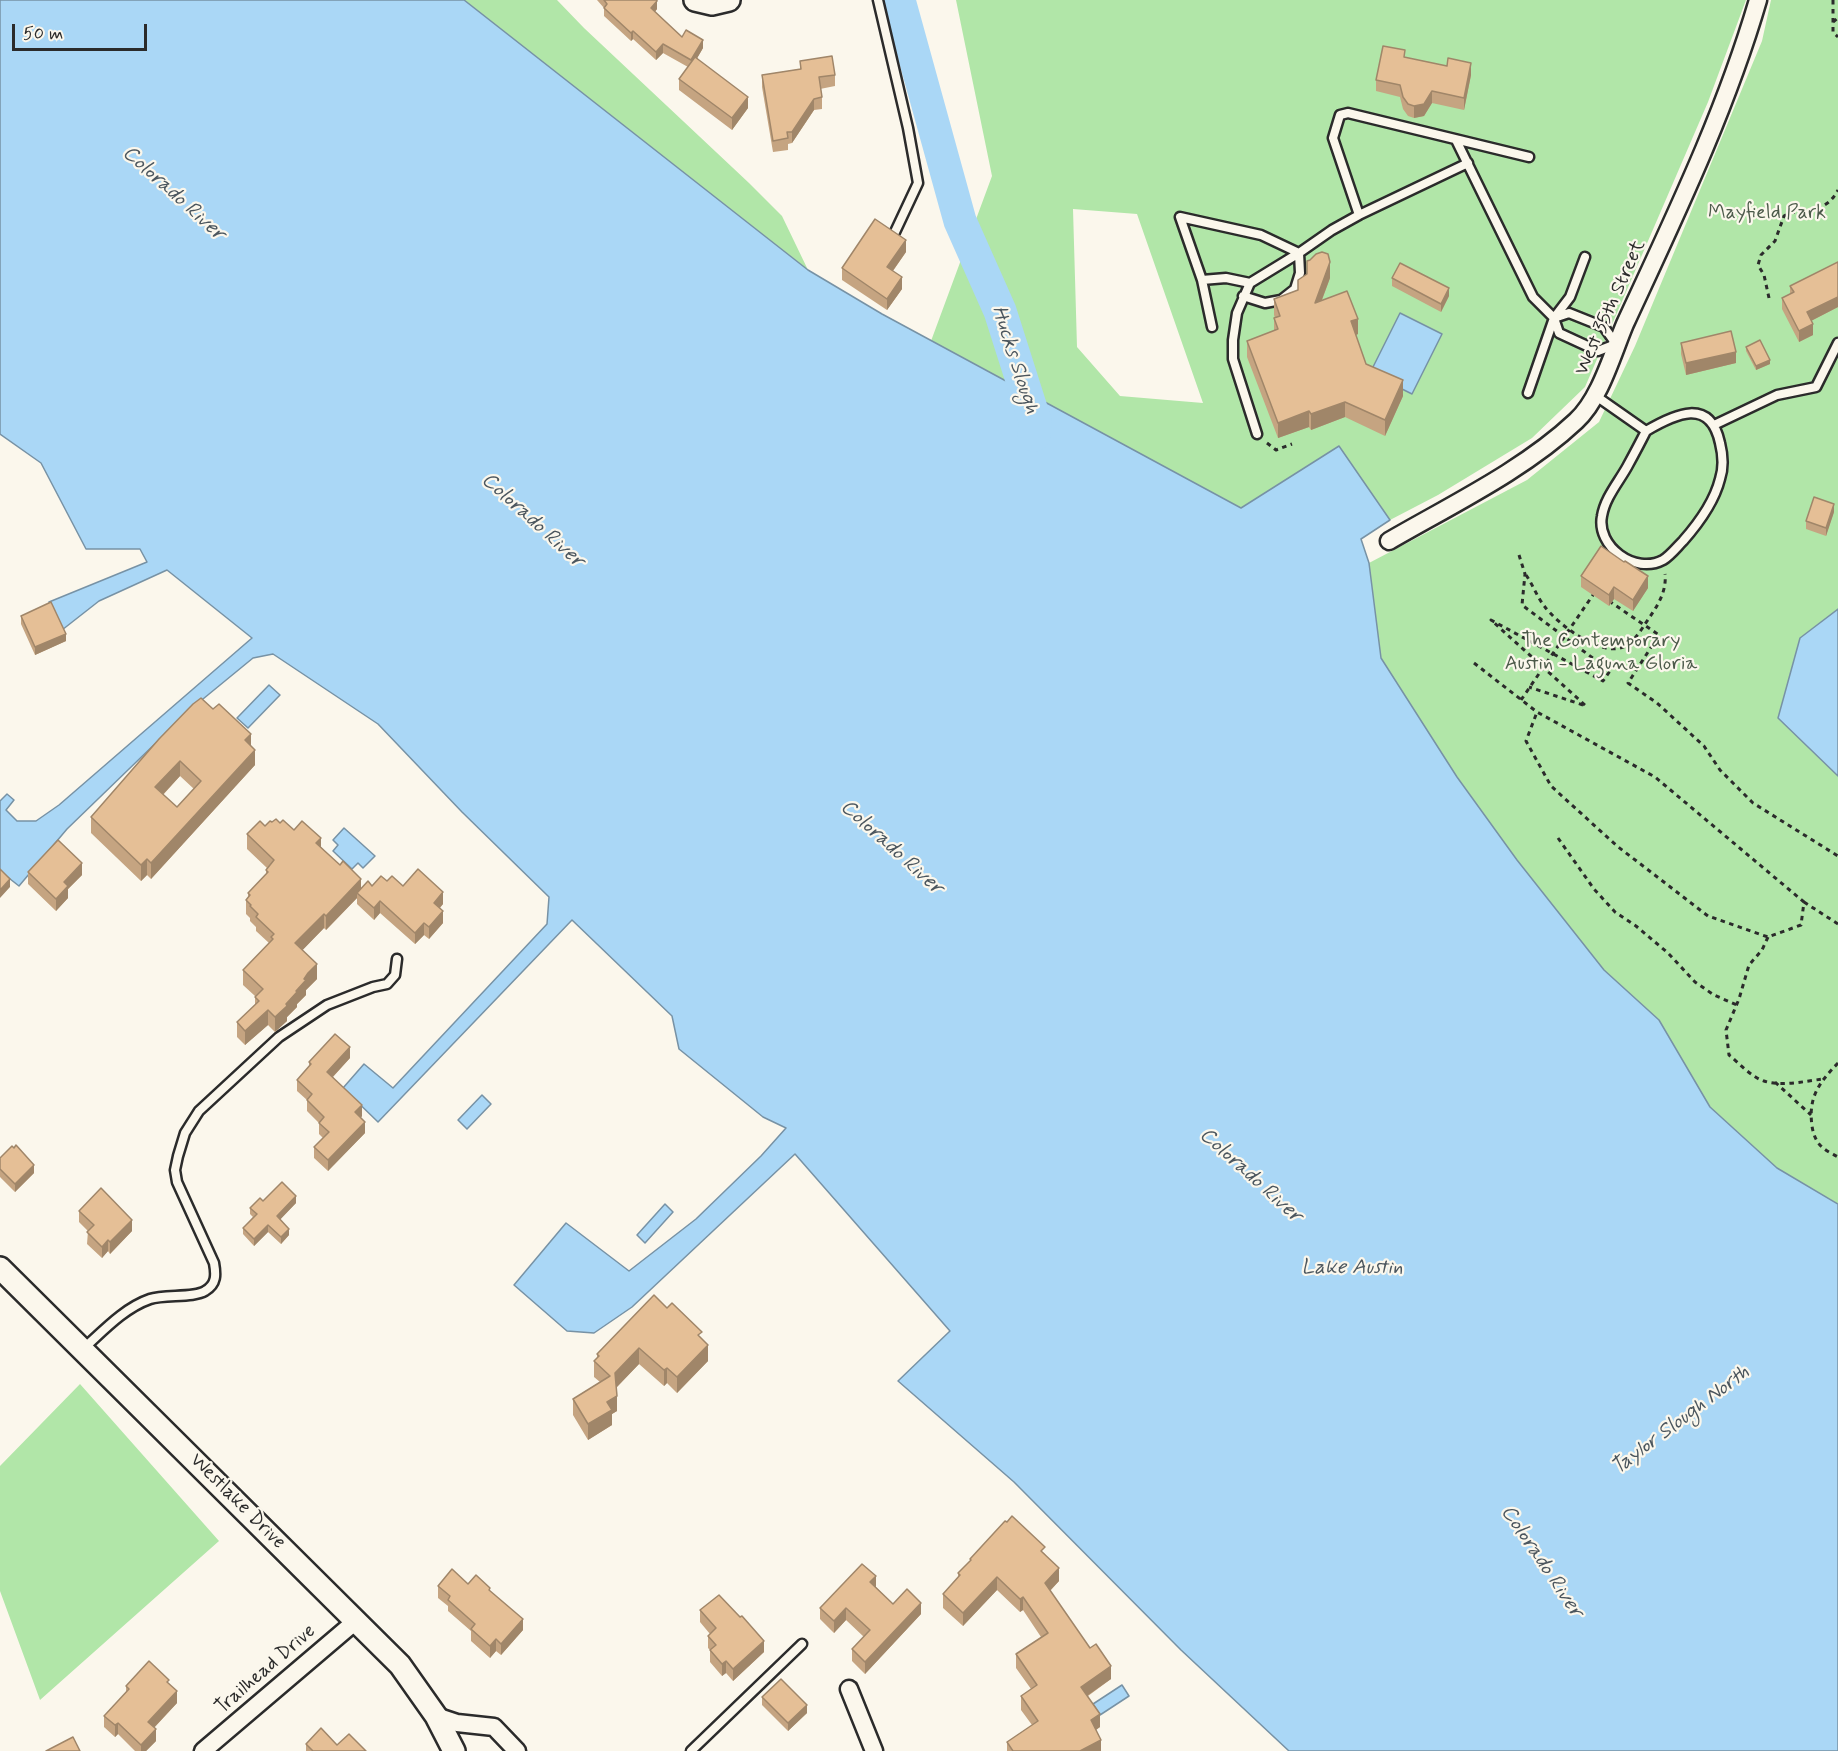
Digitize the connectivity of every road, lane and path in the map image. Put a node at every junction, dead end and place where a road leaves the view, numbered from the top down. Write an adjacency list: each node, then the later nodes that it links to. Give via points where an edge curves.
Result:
1 (695, 0): 2 (street, via 712,4)
2 (729, 0)
3 (878, 0): 14 (lane, via 918,183)
4 (1758, 0): 24 (street, West 35th Street, via 1698,166)
5 (1833, 0): 7 (path)
6 (1838, 18): 7 (path)
7 (1833, 22): 8 (path, via 1833,32)
8 (1838, 37)
9 (1456, 140): 10 (lane); 11 (lane); 13 (lane, via 1340,115 1333,138)
10 (1529, 157)
11 (1468, 163): 13 (lane); 21 (lane, via 1533,297)
12 (1838, 190): 20 (path, via 1827,205 1784,216 1775,242 1761,255 1758,265)
13 (1359, 215): 15 (lane)
14 (895, 231)
15 (1299, 253): 17 (lane, via 1261,235 1180,217); 18 (lane); 19 (lane, via 1300,273 1295,289 1281,300 1265,303)
16 (1585, 258): 21 (lane, via 1570,297)
17 (1202, 280): 18 (lane, via 1226,278); 22 (lane)
18 (1250, 283): 19 (lane)
19 (1243, 296): 29 (lane, via 1237,313 1233,359)
20 (1769, 298)
21 (1554, 318): 24 (lane, via 1569,313 1604,327); 24 (lane, via 1559,333 1598,351); 25 (lane)
22 (1212, 327)
23 (1838, 343): 27 (lane, via 1816,387 1777,395)
24 (1616, 344): 26 (street, West 35th Street)
25 (1528, 393)
26 (1596, 396): 28 (lane); 32 (street, West 35th Street, via 1577,420 1522,464)
27 (1714, 425): 28 (lane, via 1708,417 1680,415); 34 (lane, via 1723,458 1721,479 1704,514)
28 (1646, 431): 34 (lane, via 1607,501 1601,523 1611,548 1630,561 1652,564)
29 (1257, 434)
30 (1267, 443): 31 (path, via 1276,450)
31 (1292, 444)
32 (1389, 541)
33 (1519, 555): 35 (path)
34 (1663, 560): 38 (path, via 1663,594)
35 (1525, 574): 39 (path, via 1546,609); 40 (path, via 1522,605)
36 (1588, 586): 37 (path)
37 (1595, 591): 38 (path); 39 (path)
38 (1645, 625): 39 (path, via 1624,647 1610,650); 48 (path, via 1659,635 1628,683 1657,703 1704,746 1720,770 1753,803)
39 (1569, 629): 40 (path)
40 (1564, 637): 41 (path); 41 (path, via 1610,671 1603,681)
41 (1552, 654): 43 (path); 43 (path, via 1491,620)
42 (1474, 663): 45 (path)
43 (1543, 667): 44 (path); 44 (path, via 1586,706)
44 (1529, 687): 45 (path)
45 (1521, 700): 46 (path)
46 (1537, 712): 49 (path, via 1655,777); 51 (path, via 1526,741 1551,786 1617,846 1708,916)
47 (1558, 838): 53 (path, via 1615,912 1668,952 1695,982)
48 (1838, 855)
49 (1804, 902): 50 (path); 51 (path, via 1801,926)
50 (1838, 924)
51 (1768, 937): 53 (path, via 1749,965)
52 (397, 959): 60 (lane, via 395,975 387,984 327,1005 279,1037 200,1111 185,1133 175,1170 177,1182 214,1263 213,1284 204,1293 151,1298 127,1311)
53 (1737, 1005): 56 (path, via 1726,1030 1729,1055 1764,1081)
54 (1838, 1064): 55 (path)
55 (1823, 1079): 56 (path); 57 (path, via 1814,1096)
56 (1775, 1082): 57 (path)
57 (1811, 1115): 58 (path, via 1813,1133 1820,1146)
58 (1838, 1157)
59 (0, 1268): 60 (street, Westlake Drive)
60 (82, 1350): 61 (street, Westlake Drive)
61 (357, 1620): 64 (street, Westlake Drive, via 400,1665); 65 (street, Trailhead Drive)
62 (802, 1644): 68 (lane)
63 (849, 1689): 69 (street)
64 (436, 1716): 66 (street, Westlake Drive); 67 (street, via 494,1727)
65 (203, 1751)
66 (454, 1751)
67 (517, 1751)
68 (691, 1751)
69 (874, 1751)

